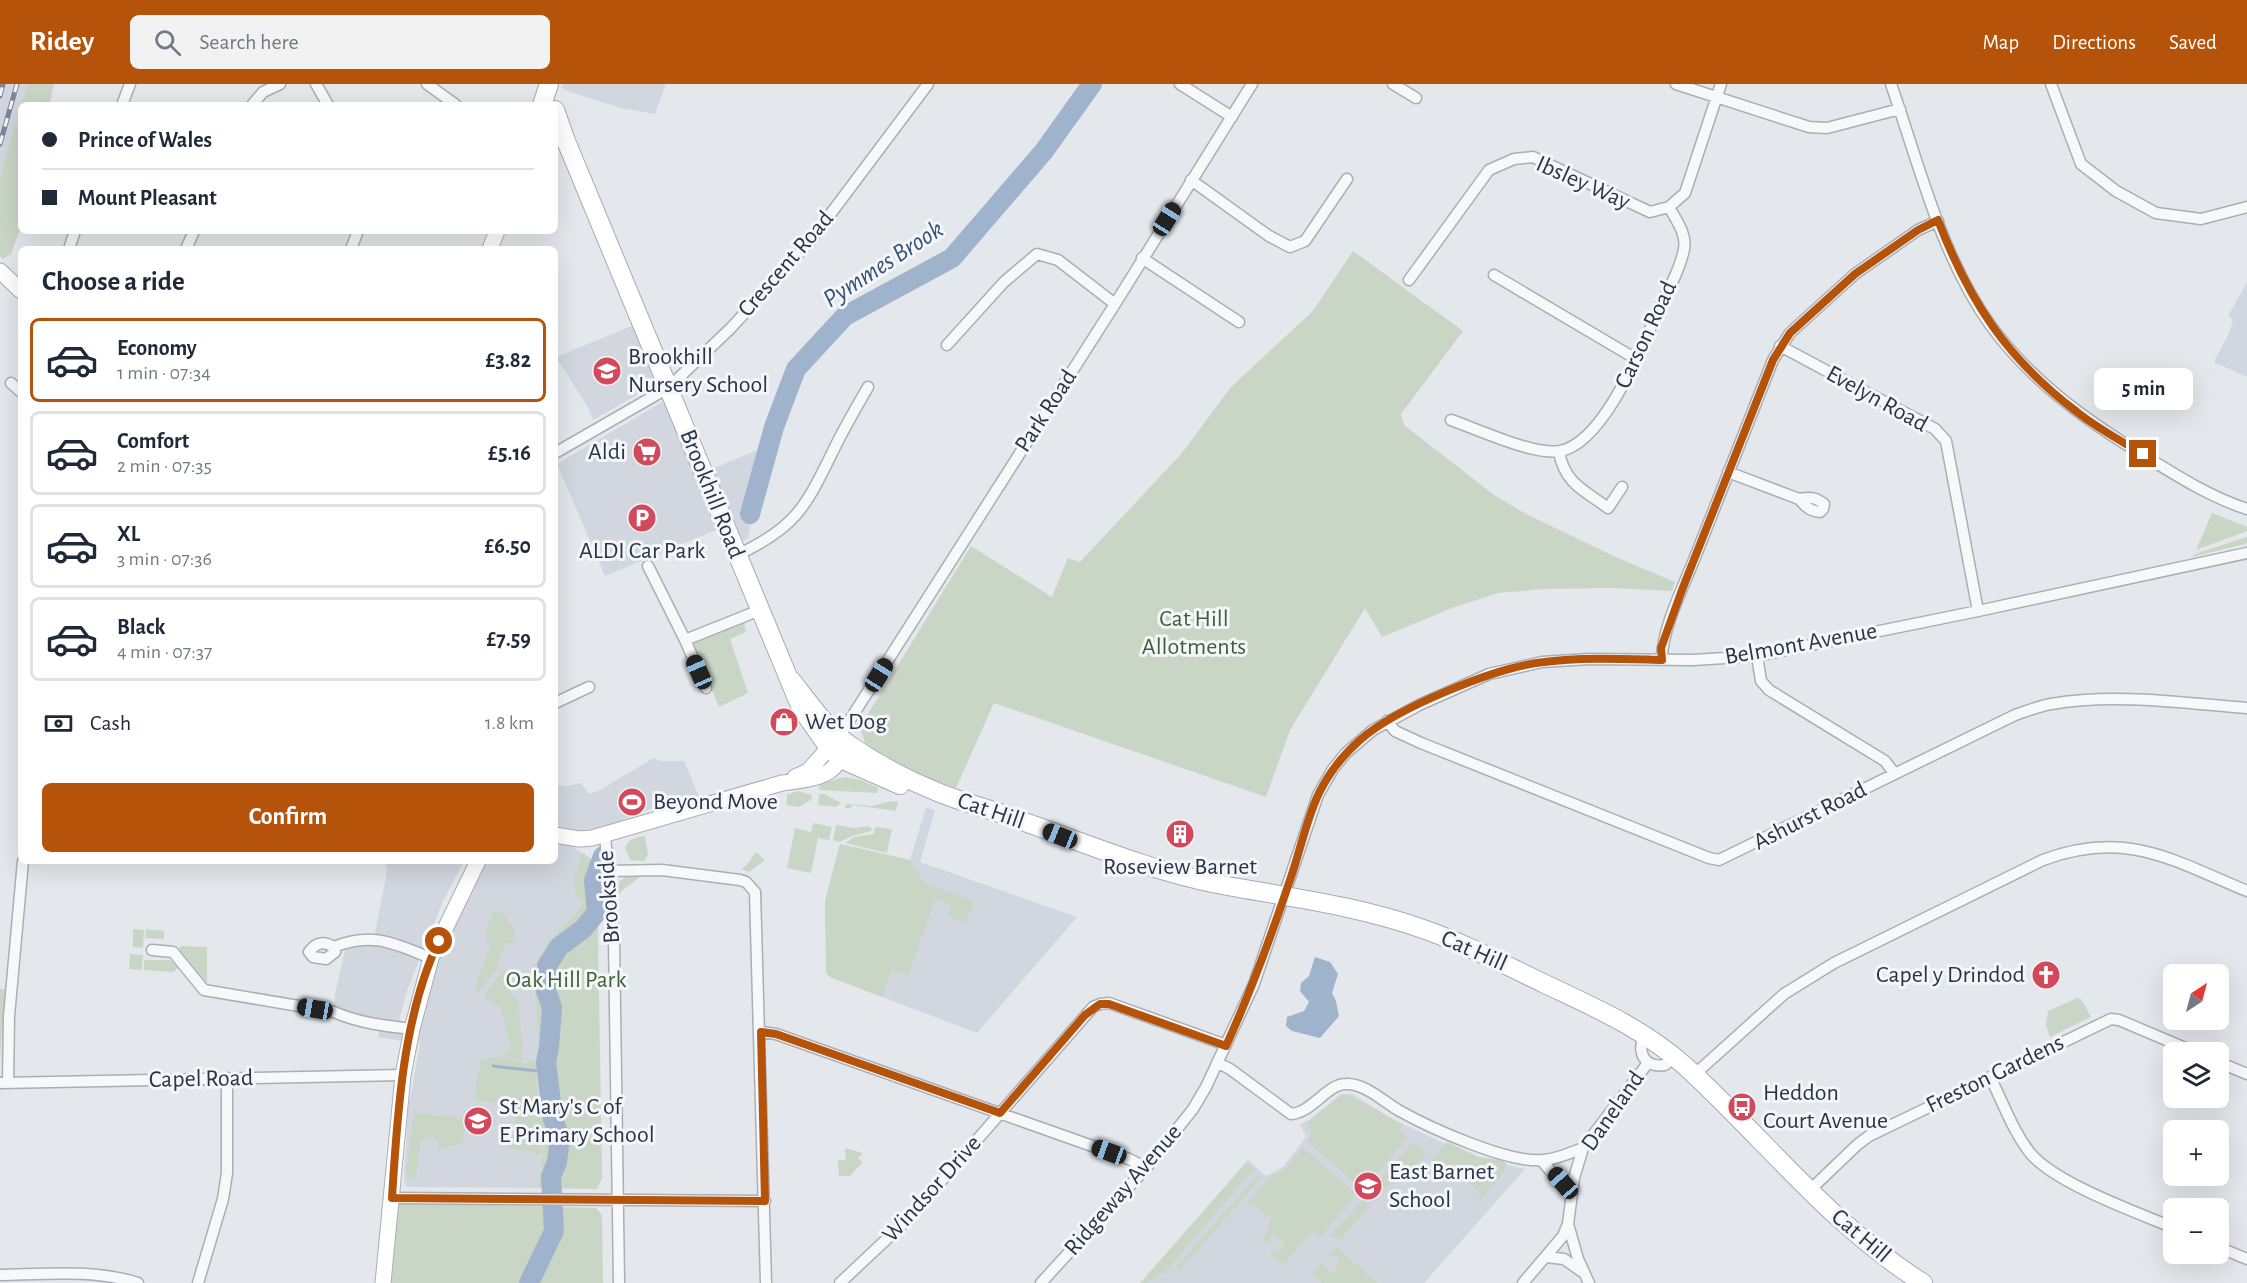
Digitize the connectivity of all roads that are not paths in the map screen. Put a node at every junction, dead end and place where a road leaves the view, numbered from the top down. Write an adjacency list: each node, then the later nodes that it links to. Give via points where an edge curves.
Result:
1 (130, 84): 15 (street)
2 (280, 84): 16 (street, via 263,92)
3 (316, 84): 17 (street)
4 (427, 84): 18 (street)
5 (928, 84): 39 (street, Crescent Road, via 811,240 731,328)
6 (1180, 84): 20 (street)
7 (1252, 84): 20 (street, Park Road)
8 (1393, 84): 14 (street)
9 (1676, 84): 13 (street)
10 (1721, 84): 13 (street)
11 (1891, 84): 19 (street)
12 (2051, 84): 25 (street, via 2081,164 2116,191 2157,213 2201,219)
13 (1717, 97): 19 (street, via 1809,127 1827,128); 24 (street, via 1685,193)
14 (1416, 98)
15 (123, 102)
16 (255, 102)
17 (326, 102)
18 (452, 102)
19 (1900, 109): 26 (street)
20 (1232, 117): 23 (street, Park Road)
21 (561, 137): 39 (main road, Brookhill Road)
22 (1347, 179): 23 (street, via 1305,242 1290,247)
23 (1191, 180): 27 (street, Park Road)
24 (1669, 207): 30 (street, Ibsley Way, via 1650,212 1533,157 1514,159 1489,170); 36 (street, Carson Road, via 1682,228 1684,248)
25 (2247, 207)
26 (1938, 220): 35 (street, via 1855,274); 47 (street, via 1979,307 2031,373 2071,408 2107,432 2204,491)
27 (1142, 258): 32 (street, Park Road); 33 (street)
28 (0, 271): 31 (street)
29 (1494, 275): 36 (street)
30 (1409, 280)
31 (18, 288)
32 (1115, 304): 34 (street, via 1058,260 1037,254 1004,282); 61 (street, Park Road)
33 (1239, 322)
34 (947, 345)
35 (1780, 345): 44 (street); 52 (street, Evelyn Road, via 1935,429 1946,441)
36 (1636, 359): 43 (street, Carson Road, via 1615,400 1593,427 1576,446)
37 (11, 383): 40 (street)
38 (868, 387): 49 (street, via 820,479 796,515 772,536)
39 (668, 388): 42 (street, Crescent Road); 49 (main road, Brookhill Road)
40 (18, 389)
41 (1451, 420): 43 (street, via 1524,446)
42 (558, 451)
43 (1559, 452): 45 (street, via 1562,468 1571,481 1608,508)
44 (1728, 472): 46 (street); 55 (street, via 1664,639)
45 (1622, 487)
46 (1799, 500)
47 (2247, 509)
48 (2247, 553): 52 (street, Belmont Avenue)
49 (737, 555): 51 (main road, Brookhill Road)
50 (648, 566): 53 (street)
51 (760, 610): 53 (street); 61 (main road, Brookhill Road, via 791,680)
52 (1978, 611): 54 (street, Belmont Avenue)
53 (685, 640): 57 (street)
54 (1756, 656): 55 (street, Belmont Avenue); 62 (street, via 1761,681 1769,690 1886,761)
55 (1662, 660): 60 (street, Belmont Avenue, via 1542,662 1489,674)
56 (589, 687): 58 (street)
57 (706, 688)
58 (558, 702)
59 (2247, 708): 62 (street, Ashurst Road, via 2126,699 2049,704 2015,715)
60 (1387, 721): 62 (street, Ashurst Road, via 1395,731 1420,743 1719,860); 69 (street, Belmont Avenue, via 1346,753 1326,781)
61 (836, 748): 64 (street, via 836,765 825,774 672,816); 69 (main road, Cat Hill, via 877,761 934,791 1132,861 1216,884)
62 (1894, 773)
63 (558, 836): 64 (street)
64 (605, 842): 67 (street, Brookside)
65 (23, 864): 87 (street)
66 (477, 864): 72 (street)
67 (607, 866): 74 (street, via 740,880 751,886 757,898); 95 (street, Brookside, via 614,939)
68 (2247, 891): 84 (street, via 2150,851 2094,847 2068,851 1834,963 1784,994)
69 (1285, 895): 75 (main road, Cat Hill, via 1384,917 1463,944 1611,1015); 77 (street, Ridgeway Avenue, via 1254,984)
70 (334, 947): 72 (street, via 375,938)
71 (152, 950): 73 (street, via 173,952 204,990)
72 (431, 958): 73 (street)
73 (412, 1029): 83 (street)
74 (761, 1032): 88 (street); 96 (street)
75 (1644, 1035): 78 (main road, Cat Hill); 80 (street, Daneland, via 1640,1050)
76 (2171, 1042): 85 (street, Freston Gardens, via 2111,1019)
77 (1226, 1046): 79 (street, Ridgeway Avenue); 88 (street, Windsor Drive, via 1100,1004 1085,1015)
78 (1674, 1057): 80 (street, Daneland, via 1665,1065); 84 (main road, Cat Hill)
79 (1218, 1063): 90 (street, via 1291,1114 1306,1110 1347,1083 1473,1145); 91 (street, Ridgeway Avenue, via 1193,1109)
80 (1648, 1063): 89 (street, Daneland)
81 (2229, 1067): 82 (street)
82 (2247, 1074)
83 (403, 1075): 86 (street, Capel Road); 94 (street)
84 (1694, 1075): 92 (main road, Cat Hill)
85 (1990, 1077): 92 (street, Freston Gardens, via 1869,1136); 97 (street, via 2021,1140 2043,1165)
86 (227, 1078): 87 (street, Capel Road); 105 (street, via 227,1173)
87 (4, 1083)
88 (1000, 1113): 91 (street); 109 (street, Windsor Drive, via 908,1219)
89 (1583, 1148): 90 (street); 93 (street, Daneland)
90 (1542, 1161): 93 (street)
91 (1146, 1168): 110 (street, Ridgeway Avenue)
92 (1809, 1191): 113 (main road, Cat Hill, via 1861,1239)
93 (1571, 1195): 98 (street, Daneland)
94 (392, 1198): 95 (street); 106 (street)
95 (617, 1199): 96 (street); 107 (street, Brookside)
96 (765, 1201): 108 (street)
97 (2163, 1223)
98 (1568, 1224): 100 (street, Daneland); 102 (street)
99 (2229, 1252): 101 (street)
100 (1546, 1257): 102 (street, via 1564,1259); 111 (street, Daneland)
101 (2247, 1259)
102 (1582, 1271): 112 (street)
103 (0, 1275): 104 (street, via 93,1274)
104 (138, 1283)
105 (198, 1283)
106 (383, 1283)
107 (618, 1283)
108 (766, 1283)
109 (840, 1283)
110 (1041, 1283)
111 (1523, 1283)
112 (1589, 1283)
113 (1923, 1283)

